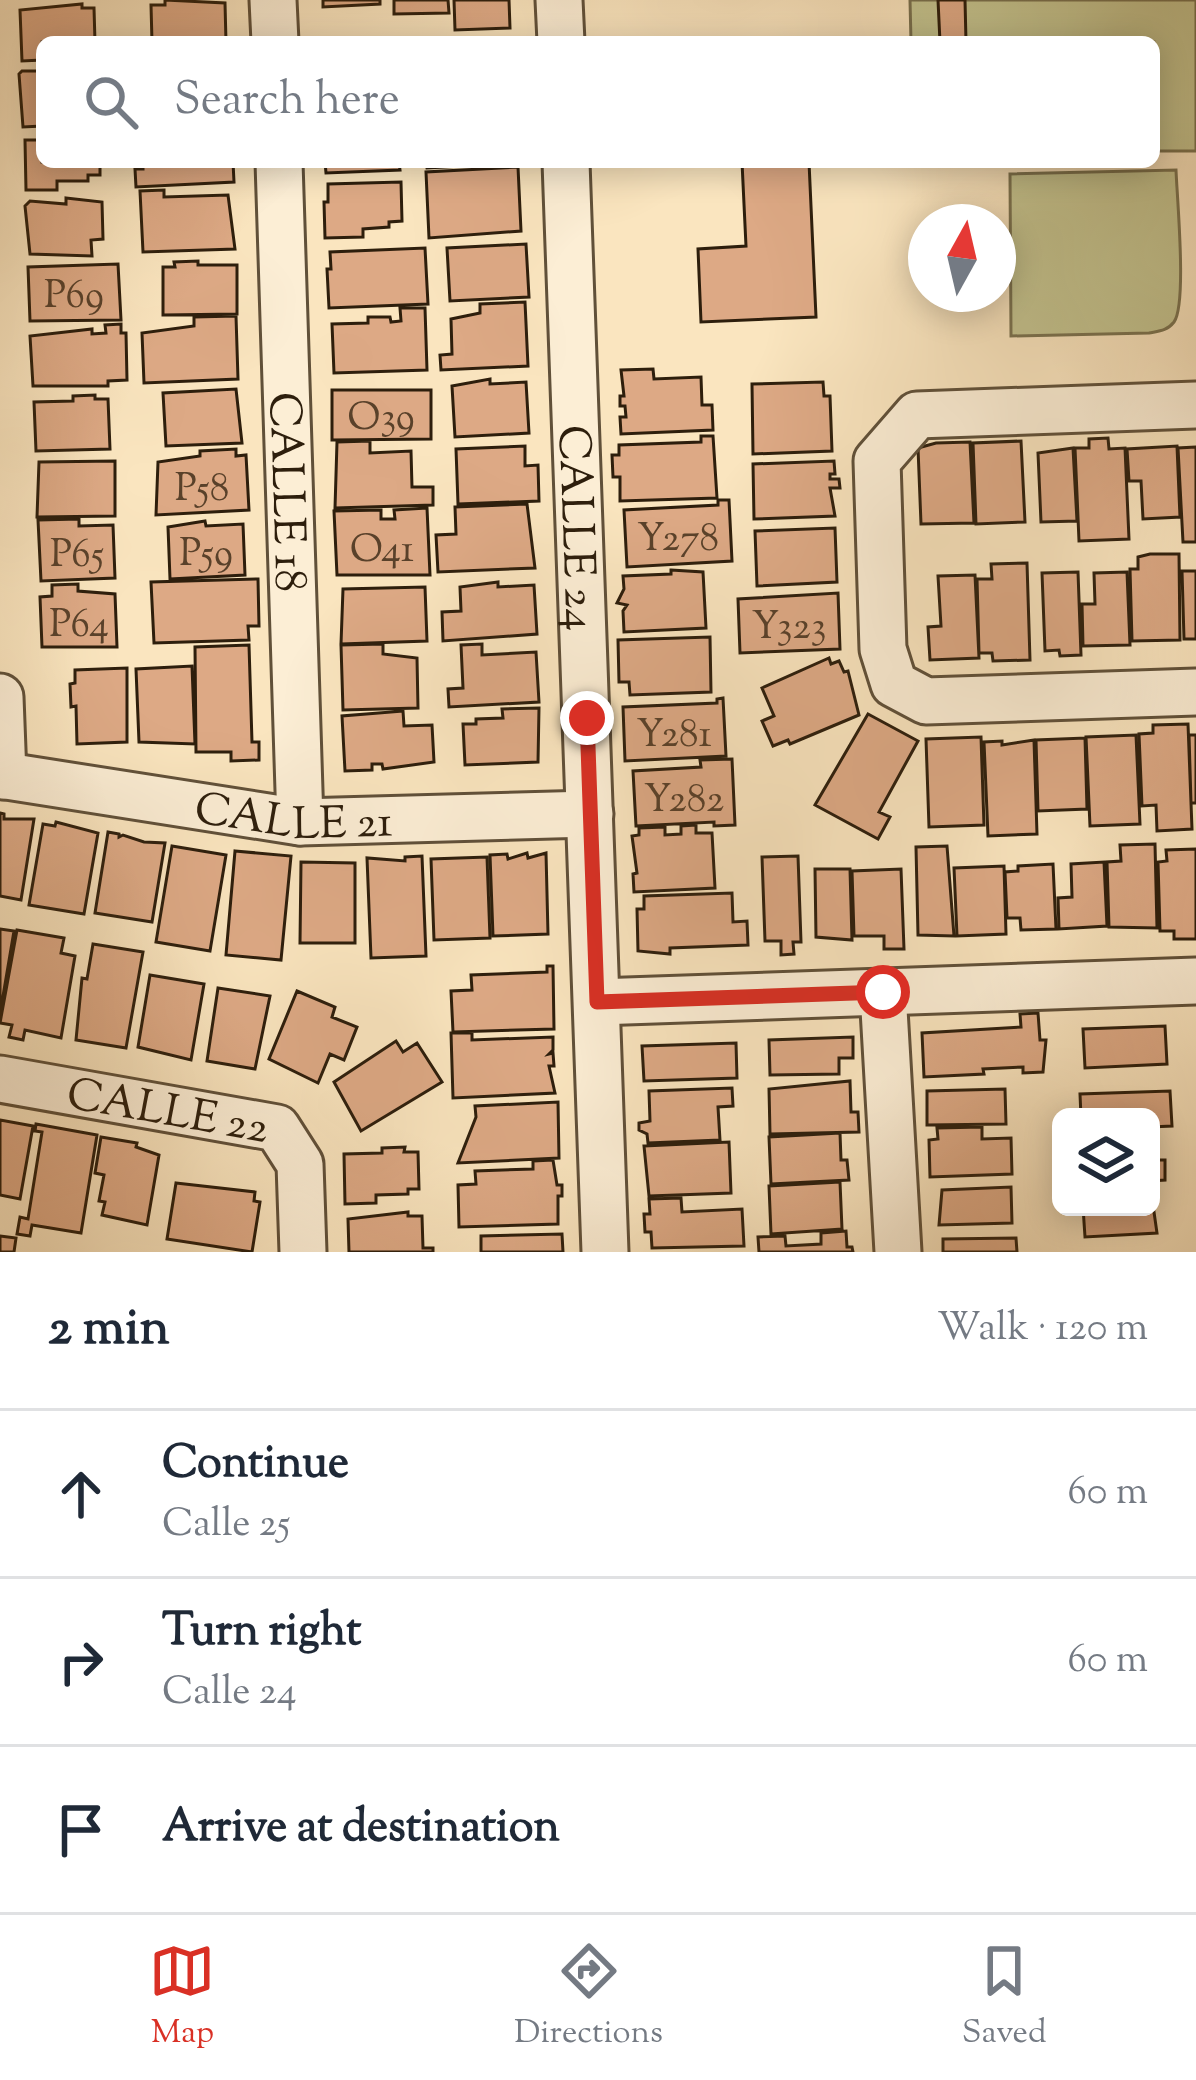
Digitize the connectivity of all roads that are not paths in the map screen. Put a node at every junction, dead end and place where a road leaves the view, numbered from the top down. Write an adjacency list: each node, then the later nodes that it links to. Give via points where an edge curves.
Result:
1 (273, 0): 3 (street)
2 (559, 0): 4 (street)
3 (274, 36)
4 (561, 36)
5 (278, 168): 12 (street, CALLE 18)
6 (566, 168): 11 (street, CALLE 24)
7 (1196, 405): 8 (street, via 917,415 877,461 883,649 895,684 926,700)
8 (1196, 692)
9 (0, 697): 10 (street)
10 (2, 776): 12 (street, CALLE 21)
11 (590, 814): 12 (street, CALLE 21); 15 (street, CALLE 24)
12 (300, 822)
13 (1196, 981): 14 (street)
14 (883, 992): 15 (street); 19 (street)
15 (597, 1002): 18 (street, CALLE 24)
16 (0, 1079): 17 (street, CALLE 22, via 277,1128 299,1164)
17 (302, 1252)
18 (605, 1252)
19 (898, 1252)

